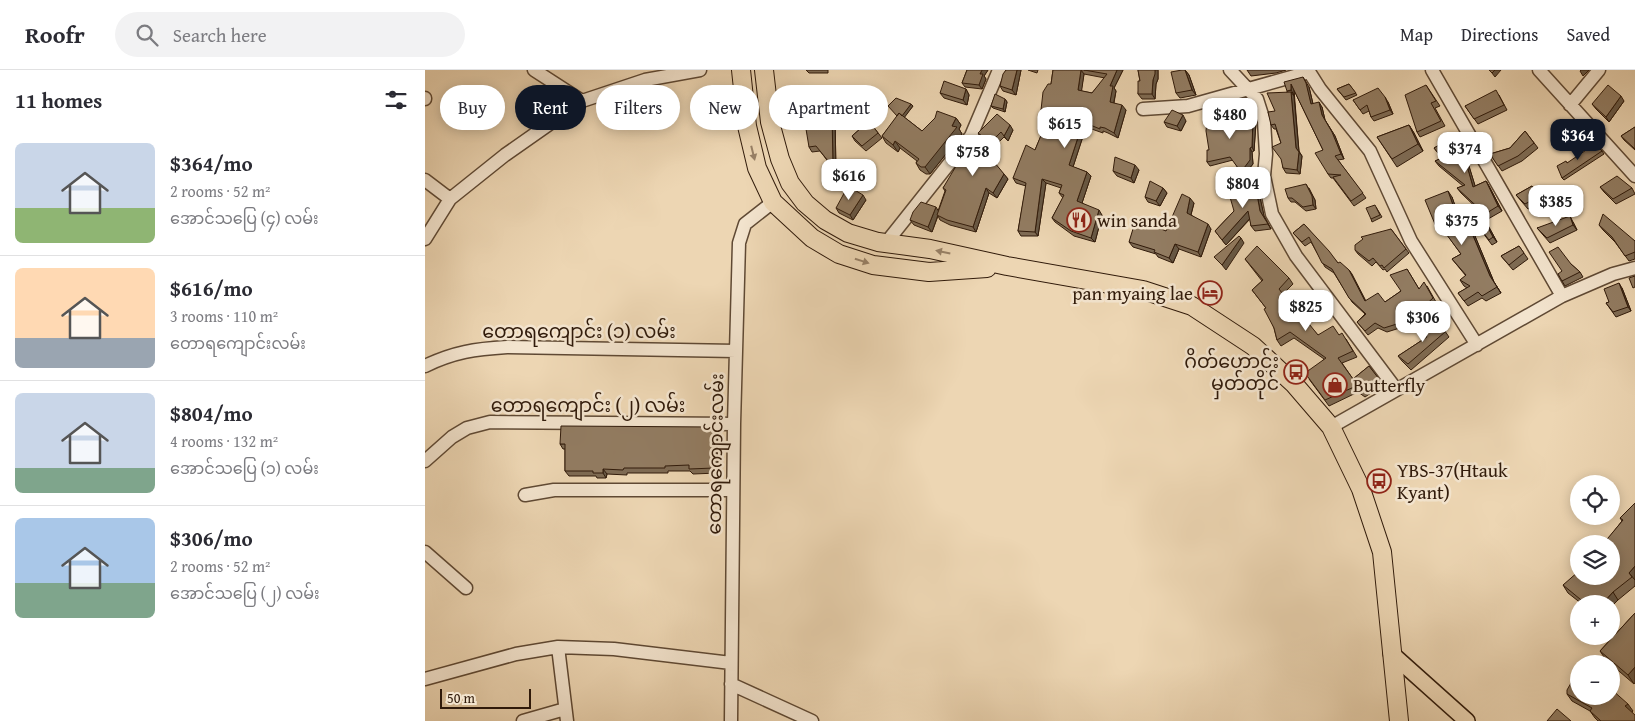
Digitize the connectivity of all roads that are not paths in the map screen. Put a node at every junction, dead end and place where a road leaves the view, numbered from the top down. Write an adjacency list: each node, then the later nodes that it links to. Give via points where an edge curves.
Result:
1 (534, 70): 11 (street)
2 (700, 70): 13 (street, via 645,80)
3 (741, 70): 20 (highway, one-way to 20, via 747,126 757,168)
4 (764, 70): 22 (highway, via 770,122 780,159 791,183 805,203 825,220 848,233)
5 (999, 70): 22 (street, via 971,136)
6 (1230, 70): 12 (street)
7 (1433, 70): 25 (street)
8 (1539, 70): 14 (street)
9 (1599, 70): 14 (street)
10 (1309, 71): 12 (street); 26 (street, via 1370,151 1411,241)
11 (558, 85)
12 (1249, 90): 15 (street, via 1188,106); 29 (street, via 1257,99 1263,120 1264,176 1272,214 1296,256)
13 (586, 100)
14 (1570, 104): 17 (street)
15 (1143, 110)
16 (541, 130): 19 (street)
17 (1635, 176)
18 (425, 180): 19 (street)
19 (450, 199): 21 (street)
20 (773, 202): 23 (highway, one-way to 23, via 812,238 839,254 873,264 929,272); 27 (street, တောရကျောင်းလမ်း, via 745,224 739,243)
21 (425, 239)
22 (885, 243): 23 (highway, one-way to 22)
23 (1007, 266): 31 (highway, via 1143,290 1193,306 1253,346 1294,384)
24 (1635, 268): 25 (street)
25 (1562, 296): 26 (street)
26 (1477, 345): 29 (street)
27 (736, 351): 28 (street, တောရကျောင်း (၁) လမ်း, via 507,347 472,349); 30 (street, တောရကျောင်းလမ်း)
28 (425, 366)
29 (1396, 389): 31 (street)
30 (734, 424): 32 (street, တောရကျောင်း (၂) လမ်း, via 490,422 467,428 452,437); 33 (street, တောရကျောင်းလမ်း)
31 (1331, 428): 38 (highway, via 1361,489 1382,552)
32 (425, 461)
33 (733, 490): 34 (street, via 554,490); 39 (street, တောရကျောင်းလမ်း)
34 (525, 494)
35 (425, 552): 36 (street)
36 (466, 588)
37 (558, 647): 39 (street, via 614,649); 40 (street, via 516,654); 42 (street)
38 (1391, 653): 46 (highway); 47 (main road)
39 (731, 663): 41 (street, တောရကျောင်းလမ်း)
40 (425, 679)
41 (731, 684): 44 (street, တောရကျောင်းလမ်း); 45 (street)
42 (566, 715): 43 (street)
43 (523, 721)
44 (731, 721)
45 (812, 721)
46 (1399, 721)
47 (1467, 721)

